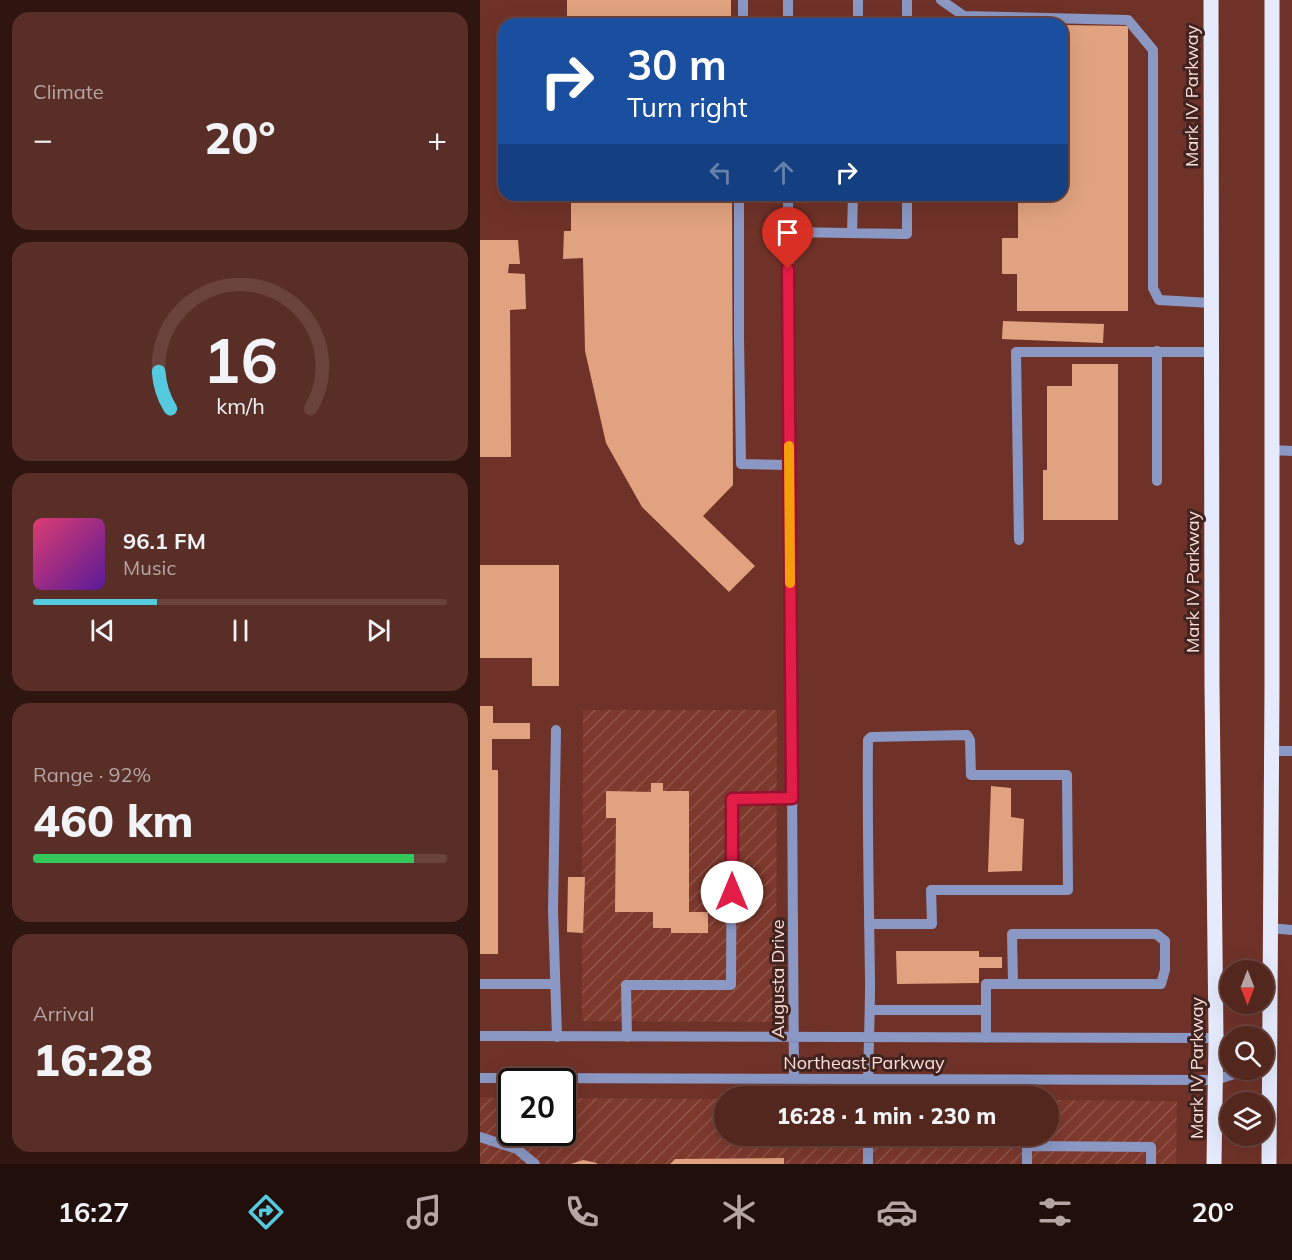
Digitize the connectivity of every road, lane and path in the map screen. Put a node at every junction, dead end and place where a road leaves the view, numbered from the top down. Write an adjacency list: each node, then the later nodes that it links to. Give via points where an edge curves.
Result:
1 (743, 0): 8 (street)
2 (789, 0): 9 (street)
3 (858, 0): 10 (street)
4 (907, 0): 11 (street)
5 (941, 0): 12 (street)
6 (1210, 0): 20 (main road, Mark IV Parkway)
7 (1272, 0): 23 (main road)
8 (743, 18)
9 (788, 18)
10 (858, 18)
11 (907, 18)
12 (962, 18)
13 (1068, 20): 20 (street, via 1128,20 1154,50 1153,288 1159,300)
14 (740, 201): 25 (street, via 741,464)
15 (788, 201): 18 (street, Augusta Drive)
16 (853, 201): 19 (street)
17 (907, 201): 19 (street, via 907,234)
18 (788, 232): 19 (street); 25 (street, Augusta Drive)
19 (852, 233)
20 (1211, 303): 22 (main road, Mark IV Parkway)
21 (1157, 351): 22 (street); 26 (street); 27 (street, via 1016,352)
22 (1211, 352): 40 (main road, Mark IV Parkway, via 1212,685)
23 (1272, 450): 24 (street); 29 (main road)
24 (1292, 451)
25 (789, 465): 31 (street, Augusta Drive)
26 (1157, 480)
27 (1018, 540)
28 (556, 730): 37 (street)
29 (1272, 751): 30 (street); 33 (main road)
30 (1292, 751)
31 (792, 798): 44 (street, via 732,799 731,985 626,985); 46 (street, Augusta Drive)
32 (869, 924): 32 (street, via 867,748 871,736 966,735 970,740 971,775 1067,775 1068,890 931,890 932,924); 38 (street)
33 (1270, 928): 34 (street); 41 (main road)
34 (1292, 930)
35 (1013, 983): 35 (street, via 1161,984 1165,941 1156,934 1012,934); 39 (street, via 986,984)
36 (480, 984): 37 (street)
37 (555, 984): 43 (street)
38 (870, 1010): 39 (street); 45 (street)
39 (986, 1010): 47 (street)
40 (1223, 1026)
41 (1266, 1026)
42 (480, 1036): 43 (street, Northeast Parkway)
43 (557, 1036): 44 (street, Northeast Parkway)
44 (627, 1037): 46 (street, Northeast Parkway)
45 (870, 1037): 46 (street, Northeast Parkway); 47 (street, Northeast Parkway); 52 (street)
46 (794, 1038): 51 (street, Augusta Drive)
47 (987, 1038): 48 (street, Northeast Parkway)
48 (1220, 1040)
49 (1220, 1057): 54 (main road, Mark IV Parkway)
50 (480, 1078): 51 (street, Northeast Parkway)
51 (795, 1078): 52 (street, Northeast Parkway)
52 (868, 1079): 54 (street, Northeast Parkway); 56 (street)
53 (1220, 1079): 54 (street, Northeast Parkway)
54 (1216, 1080): 63 (main road, Mark IV Parkway)
55 (1266, 1080): 64 (main road)
56 (868, 1086)
57 (480, 1137): 59 (street, via 517,1149)
58 (868, 1146): 60 (street)
59 (535, 1164)
60 (868, 1164)
61 (1027, 1164): 62 (street, via 1027,1146 1151,1148)
62 (1150, 1164)
63 (1214, 1164)
64 (1269, 1164)

